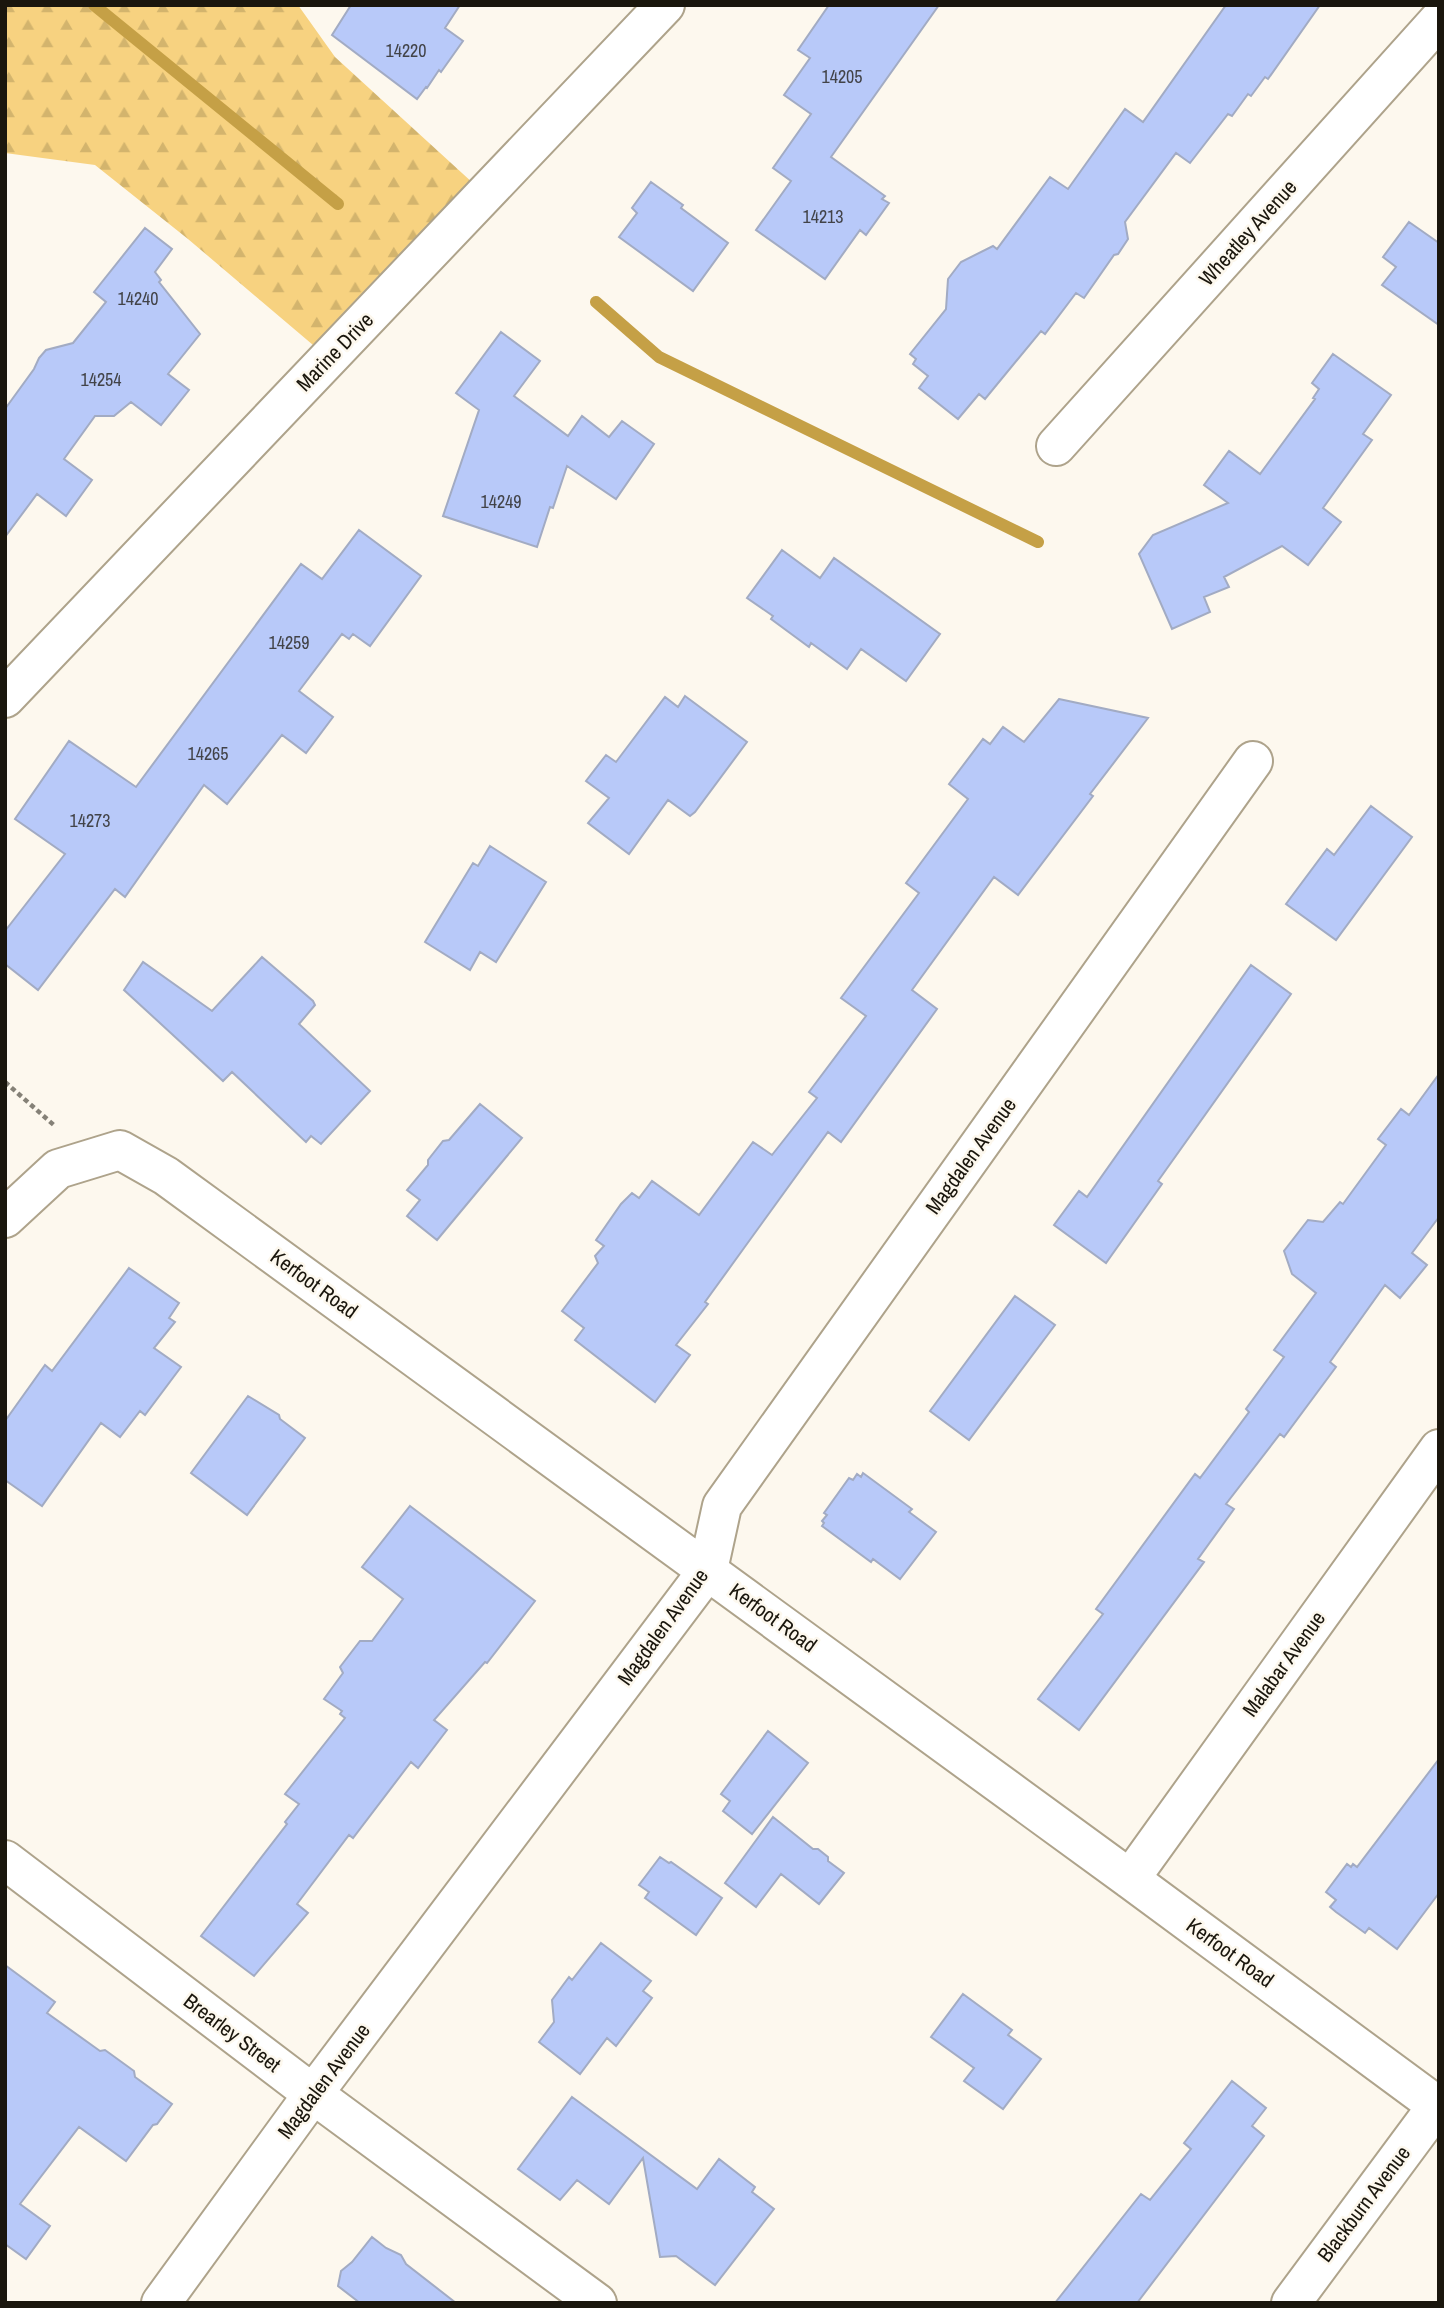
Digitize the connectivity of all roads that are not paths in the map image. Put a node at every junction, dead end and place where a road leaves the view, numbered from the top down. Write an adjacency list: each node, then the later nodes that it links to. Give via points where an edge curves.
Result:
1 (665, 5): 4 (street, Marine Drive)
2 (1439, 20): 3 (street, Wheatley Avenue)
3 (1056, 446)
4 (5, 698)
5 (1252, 761): 8 (street, Magdalen Avenue, via 722,1506)
6 (5, 1218): 8 (street, Kerfoot Road, via 58,1169 120,1150 166,1176)
7 (1439, 1449): 10 (street, Malabar Avenue)
8 (708, 1570): 10 (street, Kerfoot Road); 11 (street, Magdalen Avenue)
9 (5, 1860): 11 (street, Brearley Street)
10 (1130, 1879): 12 (street, Kerfoot Road)
11 (313, 2094): 13 (street, Magdalen Avenue); 14 (street, Brearley Street)
12 (1438, 2107): 15 (street, Blackburn Avenue)
13 (161, 2303)
14 (597, 2303)
15 (1291, 2303)

